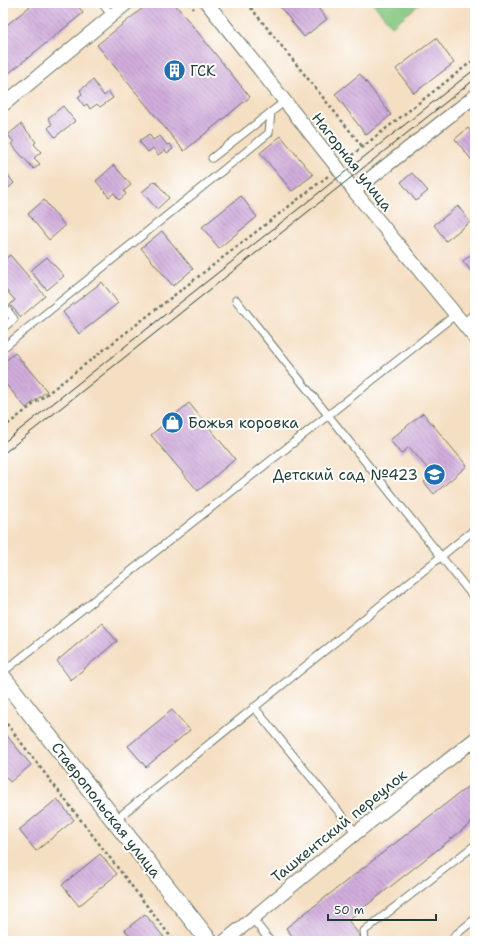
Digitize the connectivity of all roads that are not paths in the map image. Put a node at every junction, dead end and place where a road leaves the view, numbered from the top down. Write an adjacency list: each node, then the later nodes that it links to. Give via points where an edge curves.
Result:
1 (102, 3): 4 (lane)
2 (127, 3): 4 (street)
3 (207, 3): 6 (street, Нагорная улица)
4 (112, 16): 7 (street)
5 (475, 96): 10 (street)
6 (284, 102): 8 (lane); 10 (street, Нагорная улица)
7 (3, 105)
8 (271, 112): 9 (lane); 18 (lane, via 269,133)
9 (212, 158)
10 (354, 191): 13 (street, Нагорная улица)
11 (236, 300): 21 (lane)
12 (3, 305): 15 (lane)
13 (456, 315): 16 (street, Нагорная улица); 21 (lane)
14 (475, 317): 16 (street)
15 (14, 319): 17 (lane); 18 (lane)
16 (465, 325): 19 (street, Нагорная улица)
17 (3, 328)
18 (24, 331): 20 (lane)
19 (475, 338)
20 (3, 348)
21 (329, 415): 23 (lane); 25 (lane)
22 (475, 529): 23 (lane)
23 (441, 557): 24 (lane); 27 (lane)
24 (475, 599)
25 (3, 672)
26 (3, 678): 29 (street, Ставропольская улица)
27 (254, 707): 29 (lane); 30 (lane)
28 (475, 739): 30 (street, Ташкентский переулок)
29 (114, 821): 34 (street, Ставропольская улица)
30 (356, 833): 32 (street, Ташкентский переулок)
31 (475, 845): 37 (lane, via 364,931)
32 (252, 918): 35 (street, Ташкентский переулок); 36 (lane)
33 (475, 919): 38 (lane, via 454,936)
34 (209, 941)
35 (225, 941)
36 (270, 941)
37 (365, 941)
38 (458, 941)

